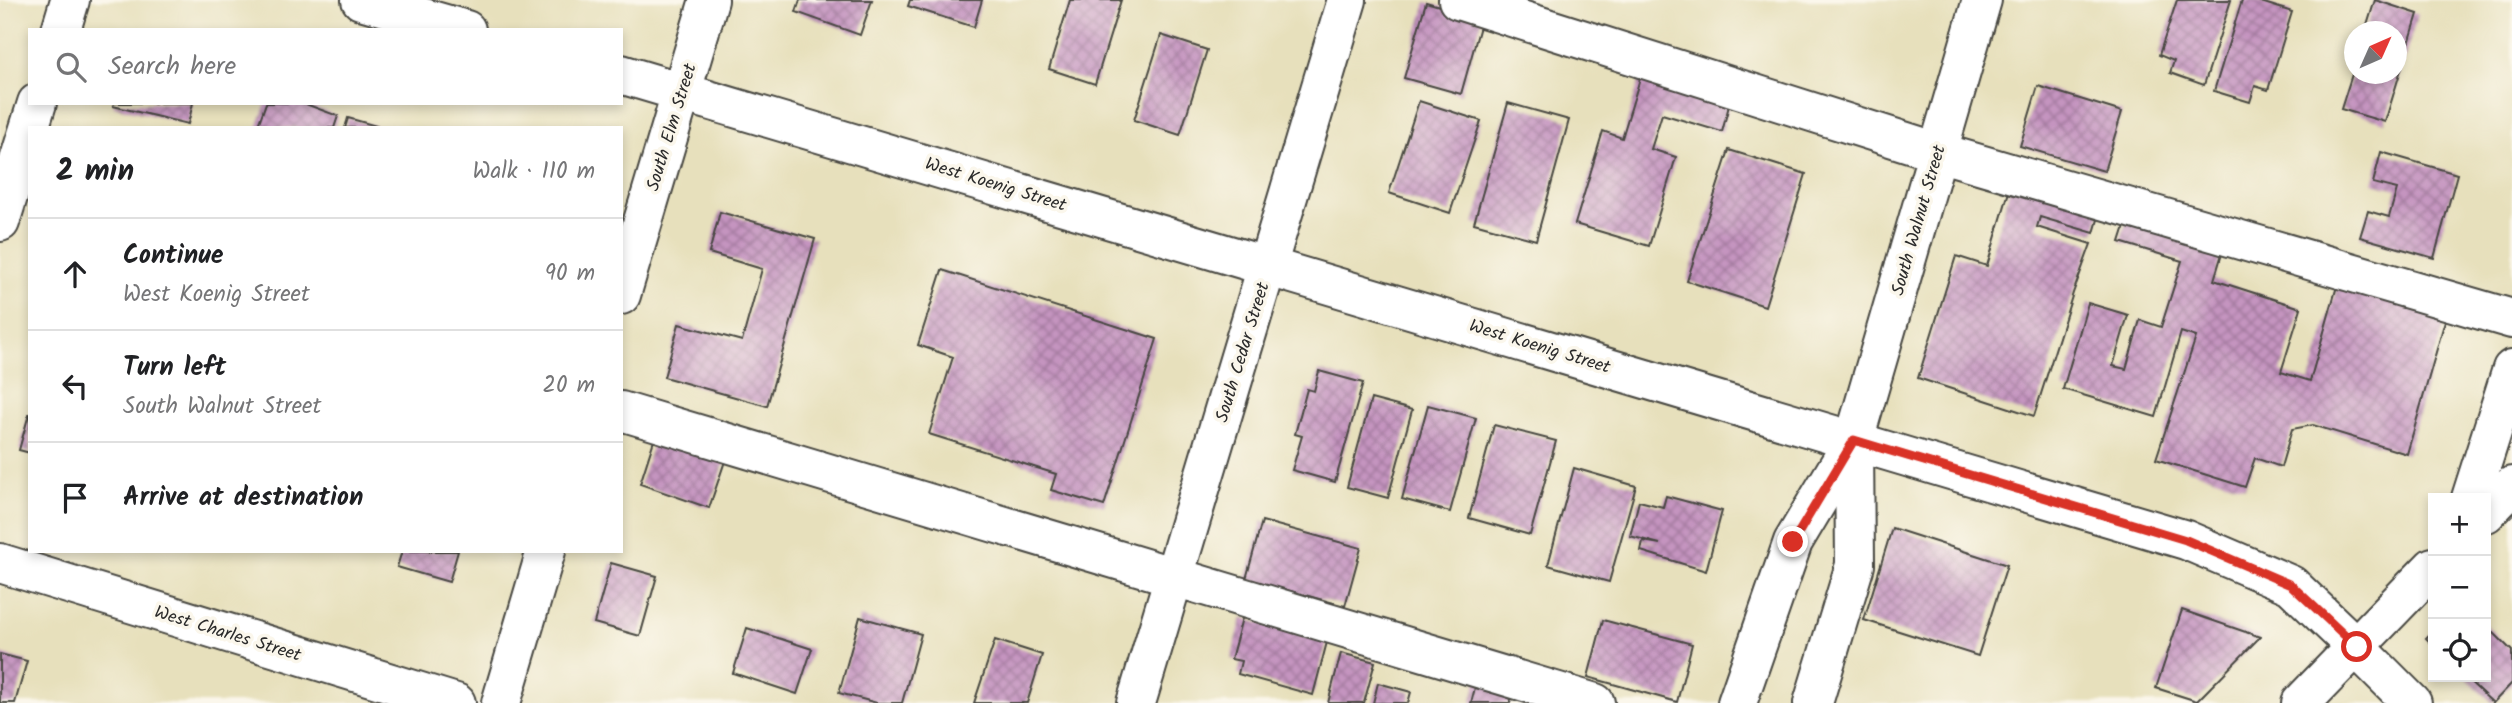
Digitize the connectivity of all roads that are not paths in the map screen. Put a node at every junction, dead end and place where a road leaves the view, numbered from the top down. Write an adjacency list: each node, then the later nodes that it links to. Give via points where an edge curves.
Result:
1 (70, 0): 7 (street)
2 (361, 0): 8 (street)
3 (709, 0): 10 (street, South Elm Street)
4 (1348, 0): 17 (street, South Cedar Street)
5 (1458, 0): 14 (street)
6 (1982, 0): 14 (street, South Walnut Street)
7 (62, 28)
8 (459, 28)
9 (623, 75): 10 (street, West Koenig Street)
10 (681, 91): 17 (street, West Koenig Street); 18 (street, South Elm Street)
11 (36, 105): 12 (street)
12 (30, 126)
13 (28, 132): 15 (street)
14 (1938, 152): 19 (street); 22 (street, South Walnut Street)
15 (0, 224): 16 (street)
16 (28, 233)
17 (1268, 265): 22 (street, West Koenig Street); 29 (street, South Cedar Street)
18 (623, 288)
19 (2512, 319)
20 (2512, 369): 24 (street)
21 (623, 412): 29 (street)
22 (1854, 440): 30 (street, West Koenig Street, via 2186,540 2291,585); 35 (street, South Walnut Street, via 1793,542); 36 (street, South Walnut Street, via 1855,565)
23 (2512, 486): 25 (street)
24 (2473, 493)
25 (2491, 508)
26 (545, 553): 32 (street)
27 (0, 563): 31 (street, West Charles Street)
28 (2428, 572): 30 (street)
29 (1174, 577): 33 (street, South Cedar Street); 34 (street)
30 (2357, 647): 37 (street); 38 (street, West Koenig Street)
31 (456, 703)
32 (501, 703)
33 (1136, 703)
34 (1595, 703)
35 (1737, 703)
36 (1813, 703)
37 (2301, 703)
38 (2412, 703)

